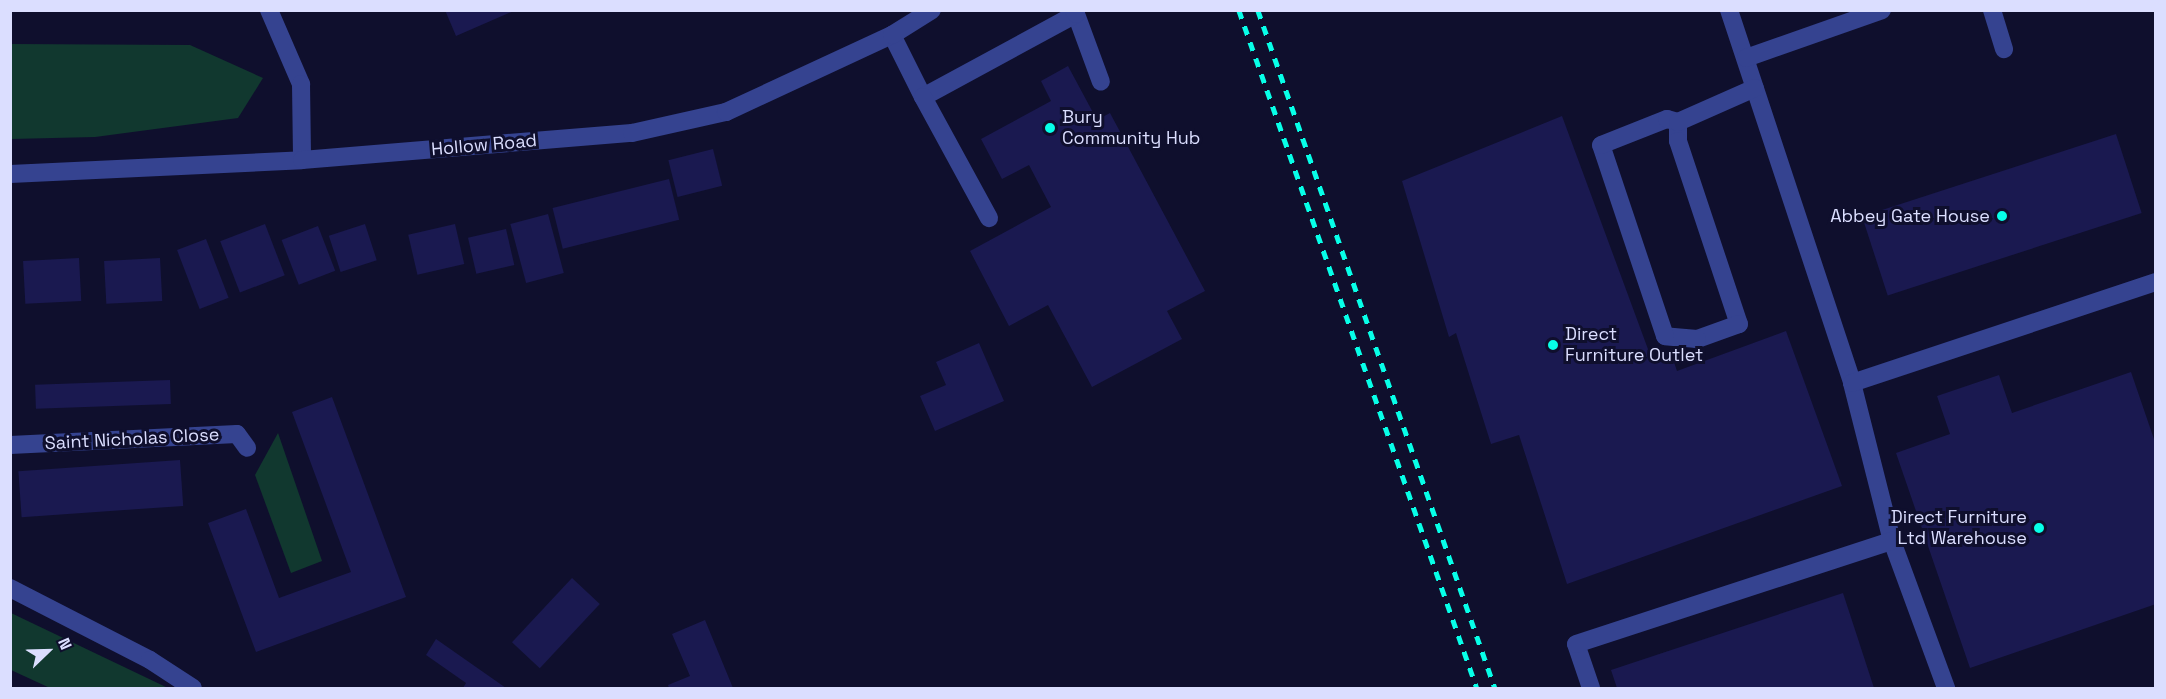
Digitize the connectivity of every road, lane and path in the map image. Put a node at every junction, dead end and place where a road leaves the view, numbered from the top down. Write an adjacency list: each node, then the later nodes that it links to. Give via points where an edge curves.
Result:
1 (269, 10): 14 (street, via 301,84)
2 (932, 10): 7 (street, Hollow Road)
3 (1729, 10): 9 (street)
4 (1882, 10): 9 (street)
5 (1992, 10): 8 (street)
6 (1075, 12): 10 (street); 12 (street)
7 (892, 35): 12 (street); 14 (street, Hollow Road, via 726,112 632,133)
8 (2004, 49)
9 (1746, 58): 11 (street)
10 (1101, 82)
11 (1755, 88): 13 (street); 18 (street)
12 (923, 97): 16 (street)
13 (1678, 122): 13 (street, via 1678,141 1739,324 1697,339 1665,336 1601,145 1667,118)
14 (302, 160): 15 (street, Hollow Road)
15 (10, 174)
16 (989, 218)
17 (2156, 282): 18 (street)
18 (1852, 382): 21 (street)
19 (10, 445): 20 (street, Saint Nicholas Close, via 237,434)
20 (247, 448)
21 (1892, 541): 24 (street, via 1576,644); 25 (street)
22 (10, 588): 23 (street, via 150,660)
23 (193, 688)
24 (1591, 688)
25 (1947, 688)

